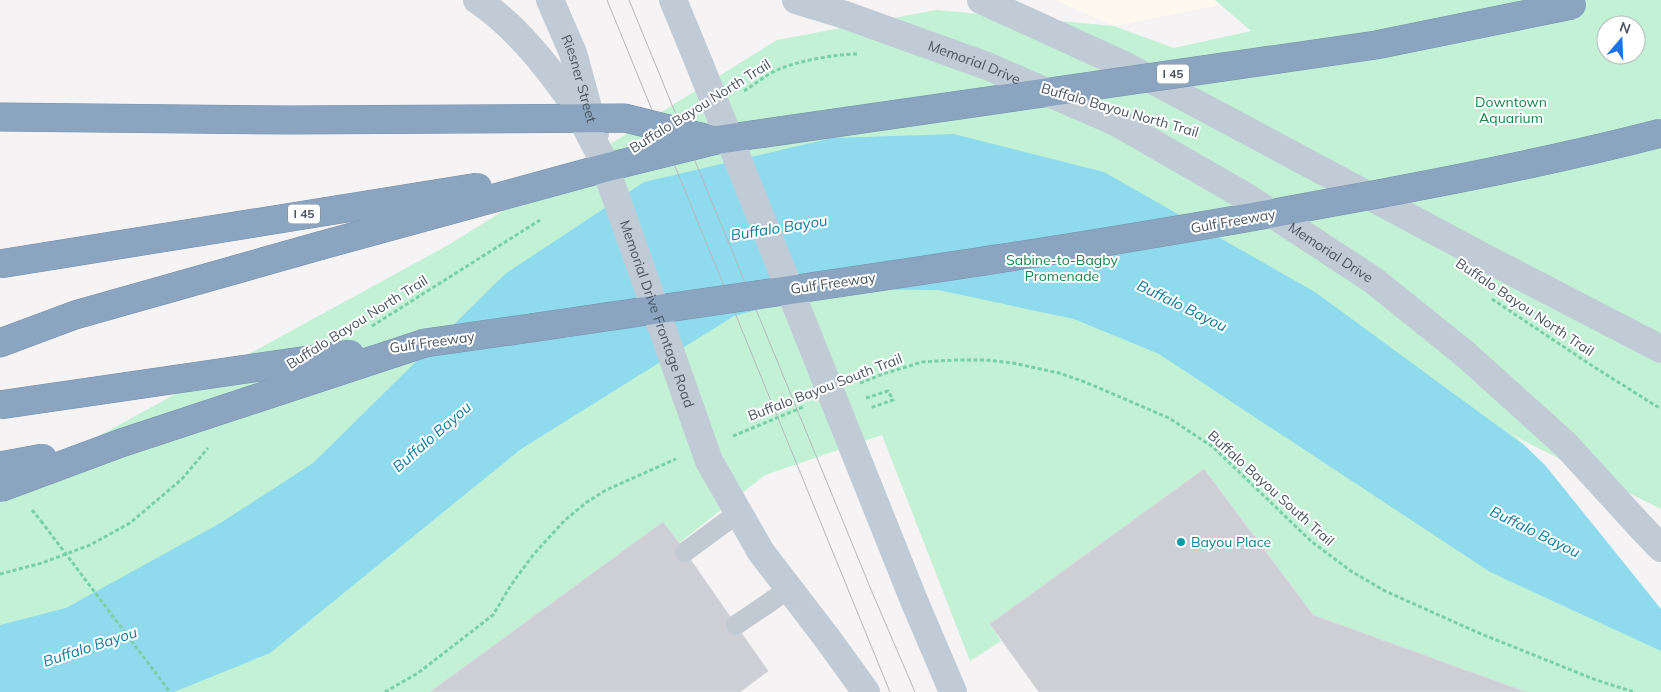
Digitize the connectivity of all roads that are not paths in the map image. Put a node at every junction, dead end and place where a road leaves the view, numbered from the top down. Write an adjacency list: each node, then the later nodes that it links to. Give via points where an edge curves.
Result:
1 (477, 0): 7 (main road, Memorial Drive Frontage Road, via 518,35)
2 (550, 0): 7 (main road, Riesner Street, via 573,53)
3 (673, 0): 26 (main road, bridge)
4 (796, 0): 21 (main road, Memorial Drive, bridge, via 987,66 1110,120 1248,198 1373,280 1465,354 1565,444)
5 (981, 0): 15 (main road, bridge, via 1126,66)
6 (1589, 0): 10 (highway, I 45, bridge, via 1376,45)
7 (580, 103): 11 (main road, Memorial Drive Frontage Road, bridge)
8 (0, 117): 10 (highway, bridge, via 290,120 625,118)
9 (1661, 133): 14 (highway, Gulf Freeway, bridge, via 1480,175 1236,221)
10 (717, 140): 11 (highway, I 45, bridge)
11 (605, 162): 12 (highway, I 45, bridge); 13 (highway, bridge, via 85,312); 20 (main road, Memorial Drive Frontage Road, bridge, via 709,461)
12 (0, 264)
13 (0, 343)
14 (425, 343): 16 (highway, Gulf Freeway, bridge); 17 (highway, bridge)
15 (1661, 349)
16 (0, 405)
17 (121, 443): 18 (highway, bridge); 19 (highway, bridge)
18 (0, 466)
19 (0, 488)
20 (738, 513): 22 (lane); 23 (main road, Memorial Drive Frontage Road, bridge, via 761,552)
21 (1661, 548)
22 (685, 552)
23 (789, 589): 24 (lane); 25 (main road, Memorial Drive Frontage Road, bridge)
24 (736, 625)
25 (866, 692)
26 (952, 692)

